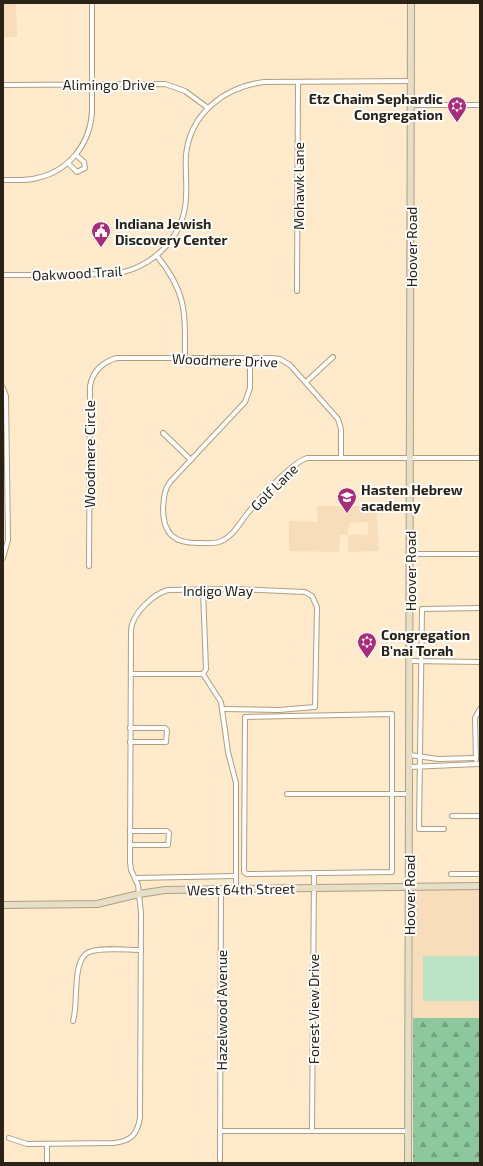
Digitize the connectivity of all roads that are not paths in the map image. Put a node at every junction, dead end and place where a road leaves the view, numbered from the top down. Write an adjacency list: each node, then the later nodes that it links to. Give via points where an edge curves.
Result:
1 (92, 3): 5 (street)
2 (411, 3): 3 (street, Hoover Road)
3 (412, 81): 4 (street, Oakwood Trail); 7 (street, Hoover Road)
4 (298, 82): 9 (street, Oakwood Trail, via 246,85 224,94); 15 (street, Mohawk Lane)
5 (92, 84): 6 (street, Alimingo Drive); 9 (street, Alimingo Drive, via 169,85 187,92); 10 (street, via 90,127)
6 (3, 85)
7 (412, 104): 8 (street); 24 (street, Hoover Road)
8 (480, 104)
9 (208, 108): 13 (street, Oakwood Trail, via 194,128 188,146 186,202 182,221 173,238)
10 (76, 155): 11 (street); 11 (street, via 84,162 83,170 77,172)
11 (68, 163): 12 (street, via 52,174 42,177)
12 (3, 180)
13 (156, 256): 14 (street, Oakwood Trail, via 138,267 114,273); 18 (street, via 173,276 182,299 185,313)
14 (3, 275)
15 (297, 291)
16 (333, 357): 20 (street)
17 (119, 358): 18 (street, Woodmere Drive); 31 (street, Woodmere Circle, via 100,367 93,376 90,386)
18 (185, 358): 19 (street, Woodmere Drive)
19 (250, 358): 20 (street, Woodmere Drive, via 274,358 285,361); 26 (street, via 250,388 247,400)
20 (306, 382): 23 (street, Woodmere Drive, via 340,422)
21 (3, 388): 27 (street, via 6,396)
22 (163, 432): 26 (street)
23 (341, 458): 24 (street, Golf Lane); 26 (street, Golf Lane, via 311,457 298,462 255,504 230,536 216,543 190,544 179,541 167,530 164,522 164,497 170,482)
24 (411, 458): 25 (street, Golf Lane); 28 (street, Hoover Road)
25 (480, 458)
26 (191, 460)
27 (5, 503): 30 (street, via 8,540)
28 (410, 554): 29 (street); 34 (street, Hoover Road)
29 (480, 554)
30 (3, 558)
31 (88, 566)
32 (203, 590): 37 (street, Indigo Way, via 166,590 139,610 134,617 131,630); 38 (street, via 206,669); 39 (street, Indigo Way, via 305,592 312,596 317,607 315,707 279,710)
33 (480, 608): 35 (street, Hoover Road, via 422,609)
34 (410, 661): 35 (street); 43 (street, Hoover Road)
35 (420, 661): 36 (street); 44 (street, Hoover Road)
36 (480, 662)
37 (131, 674): 38 (street); 41 (street)
38 (203, 674): 39 (street, via 219,697)
39 (222, 709): 60 (street, via 228,752 236,783)
40 (480, 709): 45 (street, via 475,718)
41 (130, 728): 42 (street); 42 (street, via 167,730 166,742)
42 (130, 742): 55 (street)
43 (410, 755): 44 (street); 48 (street, Hoover Road)
44 (420, 755): 45 (street, via 438,759); 47 (street, Hoover Road)
45 (475, 758): 46 (street)
46 (479, 764): 47 (street)
47 (419, 767): 48 (street); 54 (street, Hoover Road, via 420,829)
48 (410, 768): 51 (street, Hoover Road)
49 (287, 794): 50 (street)
50 (393, 794): 51 (street); 57 (street, via 393,870 388,874); 57 (street, via 392,714 245,717 244,872)
51 (410, 794): 63 (street, Hoover Road)
52 (452, 816): 53 (street)
53 (480, 816)
54 (444, 829)
55 (130, 831): 56 (street); 56 (street, via 170,833 169,844)
56 (130, 844): 61 (street, via 130,865)
57 (314, 873): 64 (street, Forest View Drive)
58 (451, 874): 59 (street)
59 (480, 874)
60 (236, 876): 61 (street); 65 (street)
61 (135, 878): 67 (street)
62 (480, 886): 63 (street, West 64th Street)
63 (408, 887): 64 (street, West 64th Street); 73 (street, Hoover Road)
64 (314, 888): 65 (street, West 64th Street); 71 (street, Forest View Drive)
65 (236, 889): 66 (street, West 64th Street)
66 (221, 890): 67 (street, West 64th Street, via 164,890); 72 (street, Hazelwood Avenue)
67 (139, 894): 68 (street, West 64th Street, via 97,904); 69 (street)
68 (3, 906)
69 (141, 950): 70 (street, via 99,950 83,956 77,972 77,1006); 75 (street, via 138,1128 134,1136 126,1142)
70 (73, 1021)
71 (312, 1130): 72 (street); 73 (street)
72 (220, 1131): 76 (street, Hazelwood Avenue)
73 (408, 1131): 78 (street, Hoover Road)
74 (9, 1138): 75 (street, via 26,1144)
75 (47, 1144): 77 (street)
76 (220, 1160)
77 (48, 1163)
78 (408, 1163)

